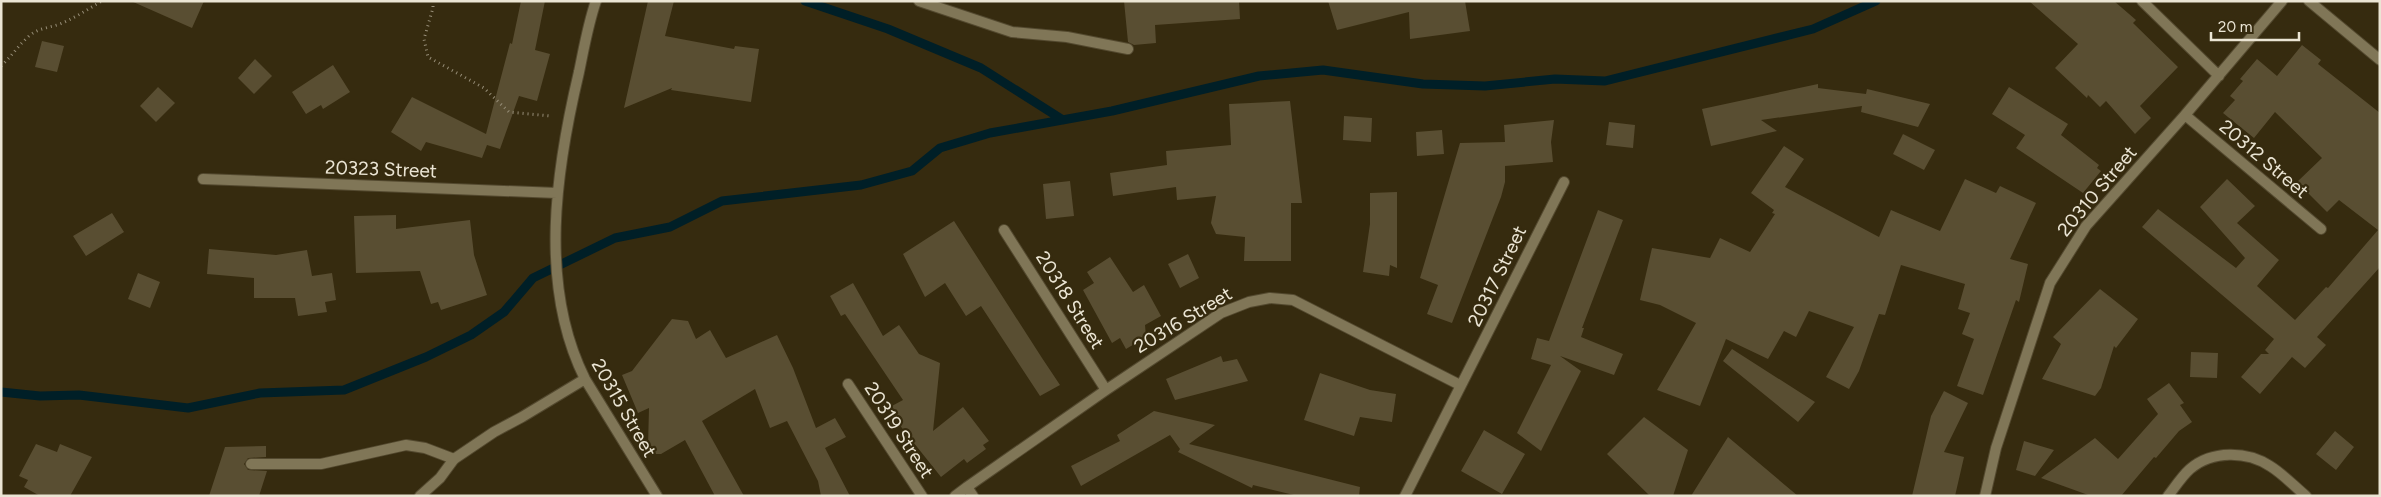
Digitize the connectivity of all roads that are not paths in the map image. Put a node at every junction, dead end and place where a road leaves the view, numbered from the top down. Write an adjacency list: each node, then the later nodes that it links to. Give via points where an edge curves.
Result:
1 (596, 1): 12 (street, via 568,118)
2 (918, 1): 6 (street, via 1012,32 1067,37)
3 (2142, 1): 8 (street)
4 (2282, 1): 8 (street, 20310 Street)
5 (2309, 1): 7 (street)
6 (1128, 48)
7 (2380, 60)
8 (2219, 76): 9 (street, 20310 Street)
9 (2185, 116): 13 (street, 20312 Street); 27 (street, 20310 Street, via 2086,226 2050,283 1996,448)
10 (203, 179): 12 (street, 20323 Street)
11 (1564, 182): 17 (street, 20317 Street)
12 (557, 193): 15 (street, 20315 Street, via 554,226 561,305 576,362)
13 (2321, 229)
14 (1004, 230): 18 (street, 20318 Street)
15 (585, 378): 19 (street); 23 (street, 20315 Street)
16 (848, 384): 24 (street, 20319 Street)
17 (1460, 386): 18 (street, 20316 Street, via 1309,307 1293,300 1270,298 1221,313); 26 (street)
18 (1106, 390): 21 (street, 20316 Street)
19 (454, 459): 20 (street, via 406,445 321,464); 22 (street, via 440,478)
20 (251, 464)
21 (970, 492): 25 (street, 20316 Street)
22 (420, 496)
23 (657, 496)
24 (922, 496)
25 (955, 496)
26 (1405, 496)
27 (1985, 496)
28 (2168, 496): 29 (street, via 2191,468 2213,457 2232,454 2252,457 2271,466)
29 (2306, 496)

